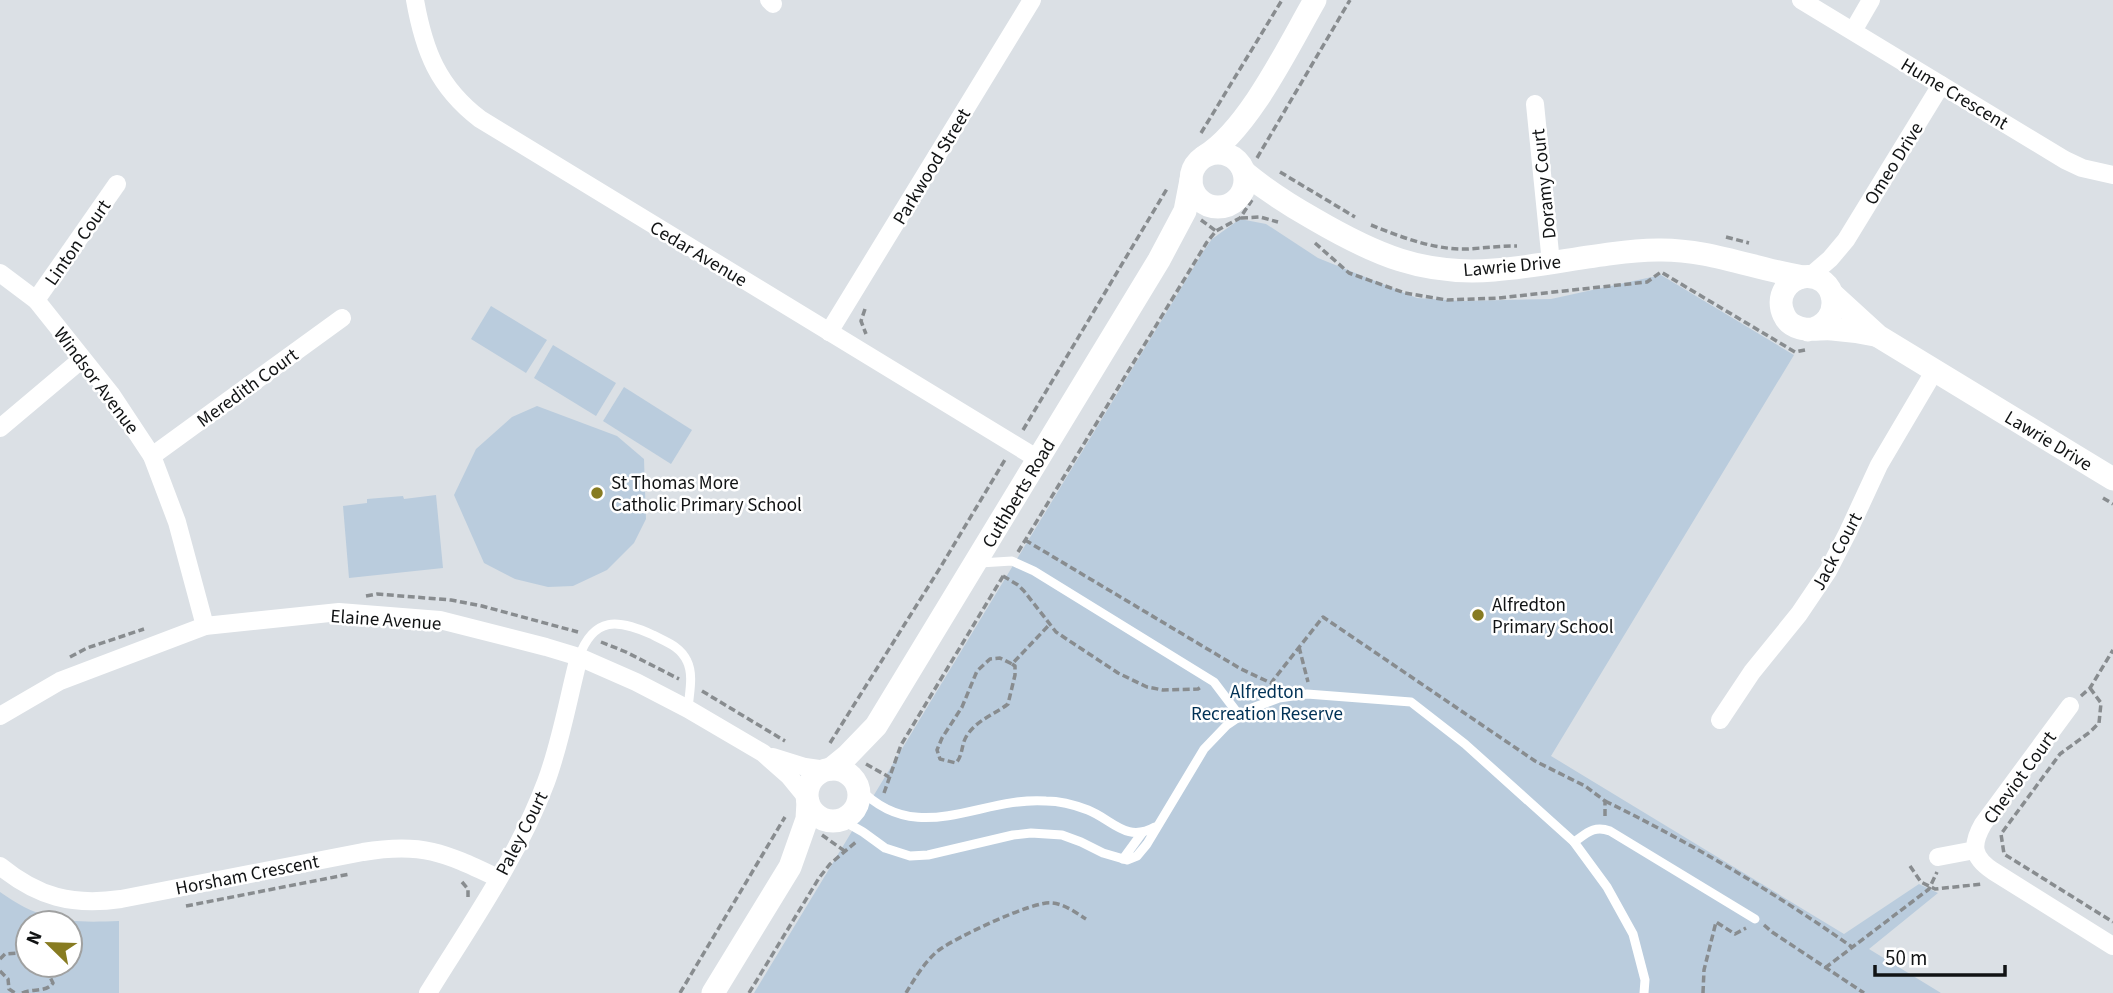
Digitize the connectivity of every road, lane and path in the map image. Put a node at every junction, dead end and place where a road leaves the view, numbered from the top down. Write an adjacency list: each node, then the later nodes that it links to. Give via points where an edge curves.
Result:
1 (415, 0): 29 (street, Cedar Avenue, via 429,57 470,111)
2 (1032, 0): 29 (street, Parkwood Street)
3 (1282, 0): 12 (path)
4 (1315, 0): 10 (street)
5 (1350, 0): 14 (path)
6 (1801, 0): 8 (street, Hume Crescent)
7 (1871, 0): 8 (street)
8 (1853, 31): 9 (street, Hume Crescent)
9 (1941, 85): 13 (street, Hume Crescent, via 2073,164); 18 (street, Omeo Drive)
10 (1263, 89): 12 (street, via 1223,144); 14 (street, via 1249,125)
11 (1535, 104): 19 (street, Doramy Court)
12 (1202, 146): 14 (street, via 1236,160); 15 (street, Cuthberts Road)
13 (2113, 175)
14 (1248, 178): 15 (street, via 1211,206 1199,199); 19 (path, via 1426,244 1465,249 1533,246); 19 (street, Lawrie Drive, via 1378,253 1418,265 1482,271); 20 (street, Cuthberts Road); 46 (path, via 1240,218 1216,231 1207,242 1025,540 1270,683)
15 (1191, 180): 20 (street, Cuthberts Road, via 1185,211)
16 (117, 184): 26 (street, Linton Court)
17 (1169, 187): 35 (path)
18 (1846, 240): 23 (street, Omeo Drive); 24 (street, Omeo Drive)
19 (1550, 253): 21 (street, Lawrie Drive, via 1655,250 1712,255)
20 (1159, 260): 37 (street, Cuthberts Road)
21 (1737, 263): 23 (street, Lawrie Drive); 28 (street, Lawrie Drive, via 1769,293)
22 (0, 273): 26 (street, Windsor Avenue)
23 (1806, 277): 24 (street, via 1819,280); 28 (street, via 1792,282 1782,296)
24 (1831, 292): 30 (street, Lawrie Drive); 31 (street, via 1833,310)
25 (1556, 293): 31 (path, via 1647,282 1661,272 1795,352)
26 (36, 300): 32 (street, Windsor Avenue)
27 (342, 318): 36 (street, Meredith Court)
28 (1785, 318): 31 (street)
29 (830, 332): 37 (street, Cedar Avenue)
30 (1878, 336): 31 (street, Lawrie Drive, via 1841,330); 33 (street, Lawrie Drive)
31 (1812, 339)
32 (82, 359): 34 (street); 36 (street, Windsor Avenue)
33 (1935, 370): 39 (street, Lawrie Drive); 58 (street, Jack Court, via 1879,465 1828,571)
34 (0, 428)
35 (1023, 429)
36 (152, 456): 43 (street, Windsor Avenue, via 177,522)
37 (1038, 459): 40 (street, Cuthberts Road)
38 (1005, 460): 62 (path)
39 (2113, 479)
40 (975, 564): 51 (lane, via 1007,561 1022,565); 59 (street, Cuthberts Road)
41 (365, 596): 45 (path, via 461,602)
42 (1049, 625): 50 (path); 51 (path, via 1118,673 1147,687 1198,689); 66 (path, via 1024,591 1003,576 901,745)
43 (205, 626): 48 (street, Elaine Avenue, via 339,612 440,620); 57 (street, Elaine Avenue, via 60,681)
44 (147, 628): 49 (path)
45 (590, 637): 48 (lane); 52 (path); 52 (lane, via 605,626 621,623 670,643 687,661)
46 (1299, 647): 53 (path, via 1308,679); 64 (path, via 1323,617 1535,761 1585,786)
47 (2113, 650): 74 (path, via 2090,688 2101,704 2099,723 2060,754 2001,834)
48 (579, 657): 55 (street, Elaine Avenue); 81 (street, Paley Court, via 547,781)
49 (64, 660)
50 (1012, 664): 50 (path, via 990,659 977,671 962,708 942,738 937,750 940,759 956,763 967,736 980,721 1008,704 1015,675)
51 (1209, 680): 56 (lane)
52 (690, 684): 55 (lane); 60 (path)
53 (1307, 694): 56 (lane, via 1279,698); 72 (lane, via 1411,702)
54 (2070, 706): 73 (street, Cheviot Court, via 1983,824)
55 (688, 709): 61 (street, Elaine Avenue)
56 (1239, 715): 68 (lane, via 1204,749)
57 (0, 716)
58 (1720, 720)
59 (876, 726): 62 (street, Cuthberts Road, via 847,756); 63 (street, Cuthberts Road)
60 (795, 747)
61 (763, 754): 62 (street, Elaine Avenue, via 804,767); 65 (street, Elaine Avenue, via 789,776)
62 (828, 762): 63 (street, via 847,773); 65 (street, via 810,782)
63 (858, 787): 66 (lane); 67 (street, via 855,809)
64 (1605, 802): 69 (path); 88 (path, via 1667,831)
65 (801, 804): 67 (street, via 826,820); 79 (street, via 807,819); 95 (path)
66 (878, 805): 71 (lane, via 931,818 1020,801 1052,801 1088,810 1127,832)
67 (840, 820): 70 (lane); 79 (street)
68 (1157, 826): 71 (lane); 76 (lane, via 1137,856)
69 (1605, 829): 72 (lane, via 1591,830); 84 (lane)
70 (863, 832): 76 (lane, via 890,851 910,856 1039,832 1070,838); 97 (path, via 819,878)
71 (1142, 832): 76 (lane)
72 (1574, 842): 99 (lane, via 1633,934)
73 (1975, 850): 75 (street); 80 (street)
74 (2004, 854): 80 (path); 85 (path)
75 (1941, 857): 82 (path)
76 (1123, 859)
77 (0, 866): 81 (street, Horsham Crescent, via 34,889 83,902 121,899 400,847 440,853)
78 (1909, 866): 82 (path)
79 (790, 867): 96 (street)
80 (1993, 871): 82 (path, via 1980,885); 87 (street)
81 (498, 878): 94 (street, Paley Court)
82 (1930, 887): 88 (path)
83 (1086, 919): 98 (path, via 1053,903 1029,907 940,949)
84 (1757, 920): 89 (path)
85 (2113, 922)
86 (1748, 927): 100 (path, via 1735,934 1716,922)
87 (2113, 946)
88 (1852, 947): 89 (path)
89 (1825, 968): 101 (path)
90 (0, 971): 92 (path)
91 (51, 979): 93 (path, via 51,987 45,990)
92 (15, 993)
93 (22, 993)
94 (428, 993)
95 (680, 993)
96 (713, 993)
97 (749, 993)
98 (906, 993)
99 (1644, 993)
100 (1703, 993)
101 (1864, 993)

